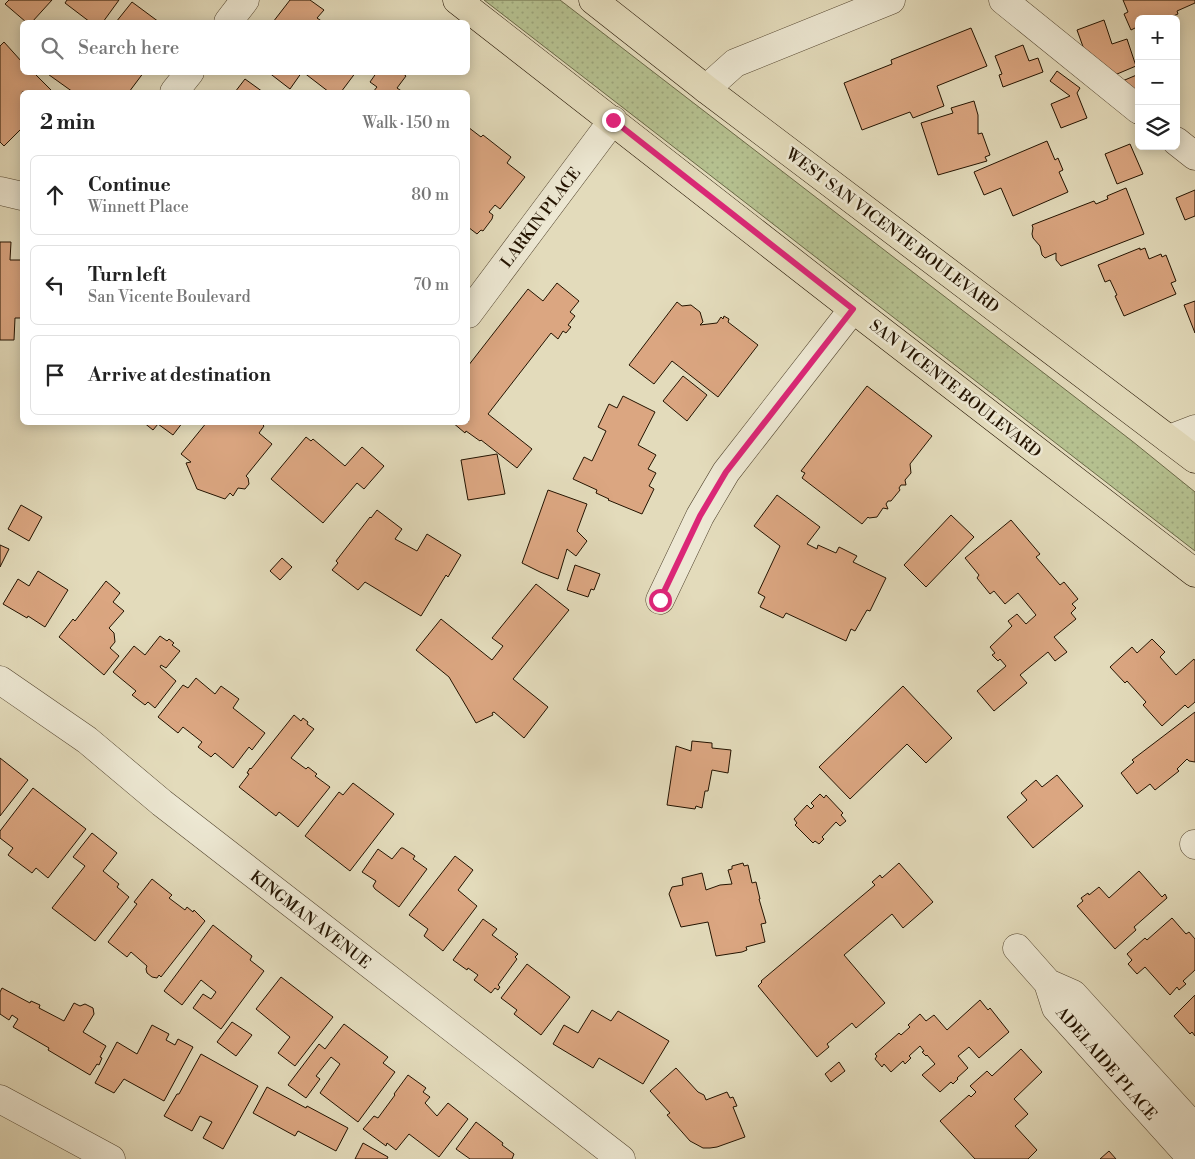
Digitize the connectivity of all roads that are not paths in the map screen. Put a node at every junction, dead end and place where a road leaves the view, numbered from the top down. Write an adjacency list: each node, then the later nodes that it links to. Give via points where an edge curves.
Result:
1 (245, 0): 6 (street)
2 (458, 0): 11 (main road, SAN VICENTE BOULEVARD)
3 (593, 0): 8 (main road, WEST SAN VICENTE BOULEVARD)
4 (891, 0): 8 (street, via 736,63)
5 (1003, 0): 10 (street)
6 (230, 20)
7 (188, 75): 9 (street)
8 (706, 89): 19 (main road, WEST SAN VICENTE BOULEVARD)
9 (176, 90)
10 (1135, 107)
11 (613, 120): 16 (main road, SAN VICENTE BOULEVARD); 17 (street, LARKIN PLACE)
12 (1180, 143): 13 (street)
13 (1195, 156)
14 (0, 191): 15 (street)
15 (20, 196)
16 (853, 309): 21 (main road, SAN VICENTE BOULEVARD); 22 (street, via 726,472 700,516)
17 (470, 311)
18 (1195, 429): 19 (street)
19 (1169, 439): 20 (main road, WEST SAN VICENTE BOULEVARD)
20 (1195, 459)
21 (1195, 573)
22 (660, 600)
23 (0, 680): 28 (street, KINGMAN AVENUE, via 87,740 162,803)
24 (1017, 948): 26 (street, ADELAIDE PLACE, via 1048,983 1074,994)
25 (0, 1099): 27 (street)
26 (1186, 1129): 29 (street, ADELAIDE PLACE)
27 (111, 1159)
28 (621, 1159)
29 (1192, 1159)

